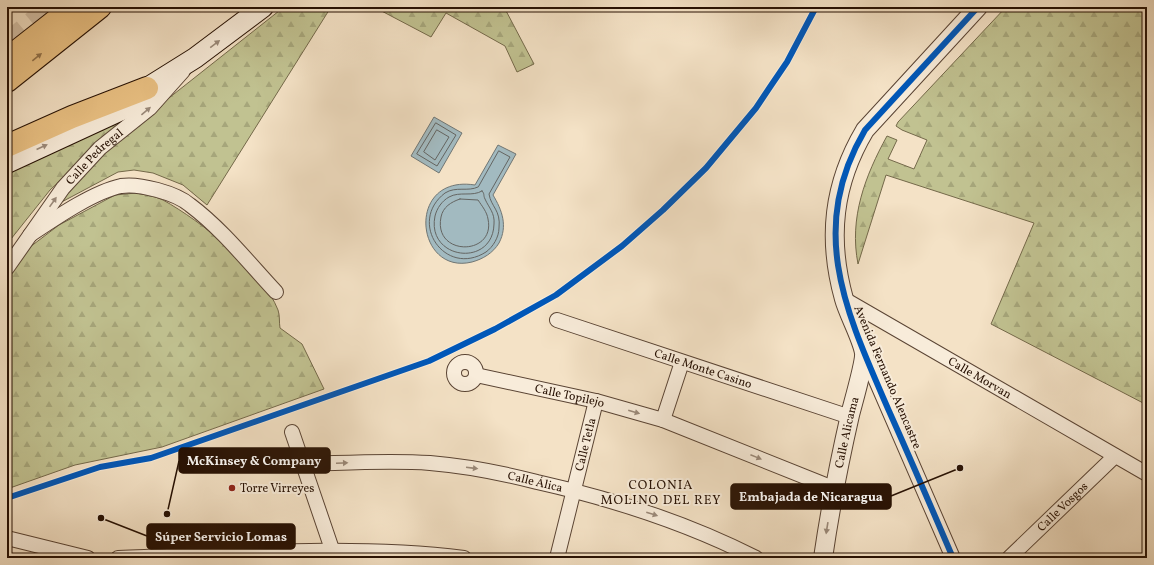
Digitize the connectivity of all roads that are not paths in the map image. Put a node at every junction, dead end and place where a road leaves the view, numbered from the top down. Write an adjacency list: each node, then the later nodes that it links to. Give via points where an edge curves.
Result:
1 (73, 7): 6 (highway)
2 (100, 7): 7 (highway, one-way to 2)
3 (263, 7): 5 (main road, one-way to 3)
4 (978, 7): 14 (street, Avenida Fernando Alencastre, via 865,130 854,150 842,177 837,200 837,263)
5 (196, 58): 8 (main road); 11 (street, Calle Pedregal, one-way to 5, via 63,188 100,148 150,108)
6 (7, 59)
7 (7, 82)
8 (147, 88): 9 (highway); 10 (main road, one-way to 8, via 126,108)
9 (7, 146)
10 (7, 163)
11 (30, 235): 12 (street, Calle Pedregal); 13 (street, via 72,209 121,186 156,190 189,204 223,234)
12 (7, 268)
13 (276, 292)
14 (844, 299): 16 (street, Avenida Fernando Alencastre); 23 (street, Calle Morvan)
15 (557, 320): 17 (street, Calle Monte Casino)
16 (864, 353): 20 (street, Calle Alicama); 36 (street, Avenida Fernando Alencastre)
17 (682, 362): 20 (street, Calle Monte Casino); 21 (street)
18 (476, 375): 19 (street, Calle Topilejo)
19 (596, 401): 21 (street, Calle Topilejo, one-way to 21); 27 (street, Calle Tetla)
20 (850, 417): 26 (street, Calle Alicama)
21 (663, 420): 26 (street, Calle Topilejo, one-way to 26)
22 (292, 432): 24 (street)
23 (1115, 456): 25 (street, Calle Morvan); 37 (street, Calle Vosgos)
24 (303, 464): 27 (street, Calle Álica, one-way to 27, via 430,463 484,469); 29 (street)
25 (1147, 474)
26 (833, 488): 35 (street, Calle Alicama, one-way to 35)
27 (574, 490): 33 (street, Calle Tetla); 34 (street, Calle Álica, one-way to 34, via 669,519)
28 (7, 538): 30 (street)
29 (334, 554): 31 (street); 32 (street, via 442,555)
30 (88, 558)
31 (118, 558)
32 (464, 558)
33 (557, 558)
34 (756, 558)
35 (823, 558)
36 (954, 558)
37 (1009, 558)

